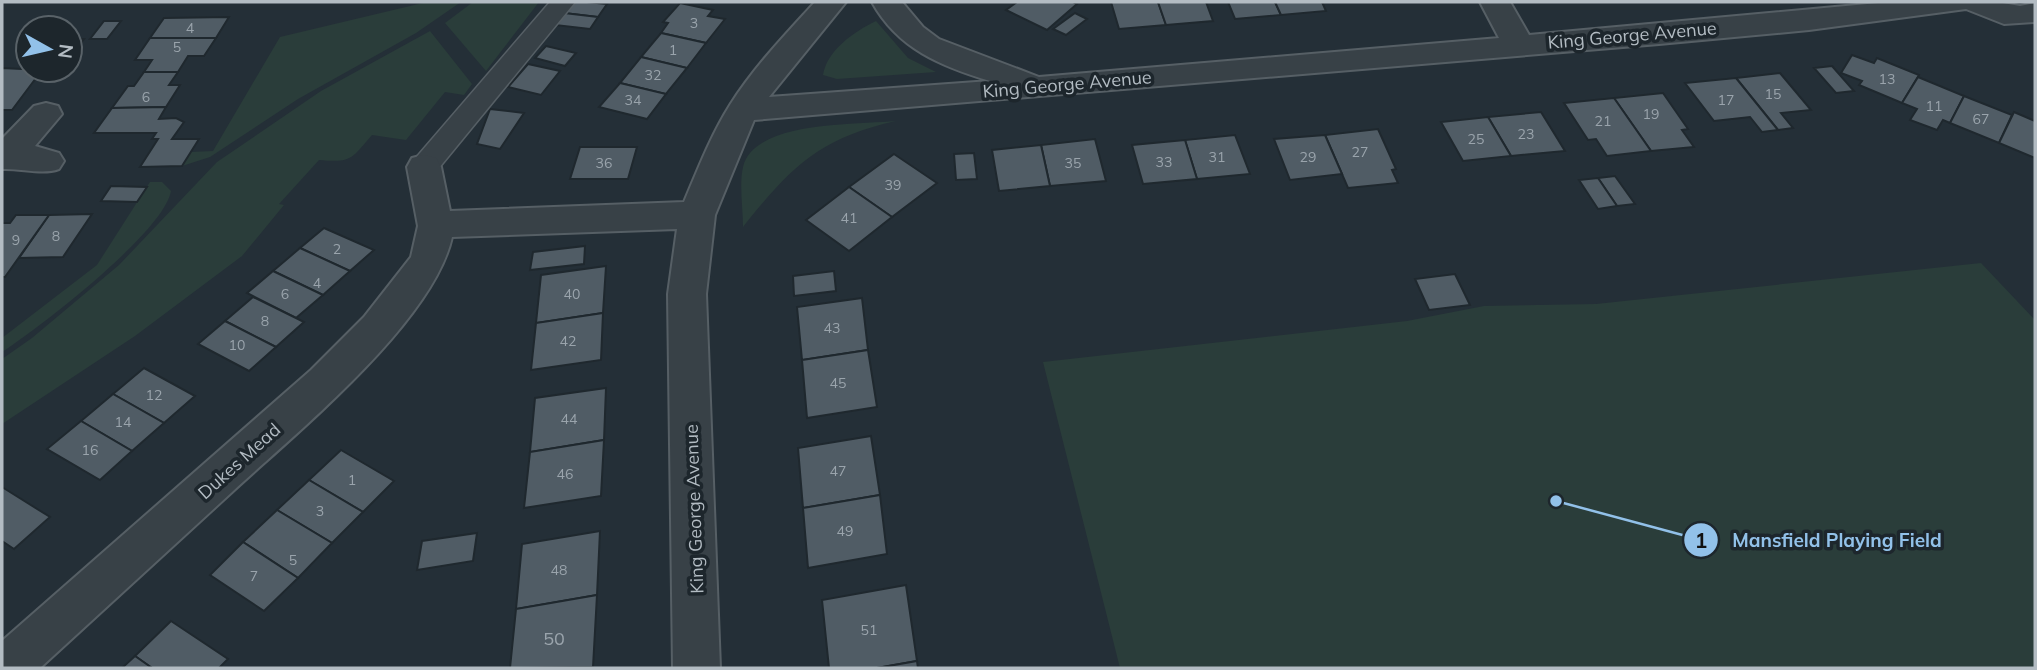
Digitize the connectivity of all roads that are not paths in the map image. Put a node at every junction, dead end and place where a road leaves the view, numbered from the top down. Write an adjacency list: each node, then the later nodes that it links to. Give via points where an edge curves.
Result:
1 (563, 2): 14 (lane)
2 (831, 2): 10 (street, via 770,72)
3 (887, 2): 9 (street, via 893,15 928,47)
4 (1494, 2): 8 (street)
5 (1958, 2): 8 (street, King George Avenue)
6 (1975, 2): 7 (street)
7 (2029, 20)
8 (1519, 46): 9 (street, King George Avenue)
9 (1043, 86): 10 (street, King George Avenue)
10 (744, 110): 15 (street, King George Avenue)
11 (46, 114): 12 (street)
12 (3, 157): 13 (street)
13 (47, 161)
14 (424, 167): 16 (street, Dukes Mead)
15 (697, 215): 16 (street, via 468,221); 18 (street, King George Avenue, via 687,294)
16 (436, 226): 17 (street, Dukes Mead, via 428,261 378,328 325,383)
17 (6, 668)
18 (697, 668)

